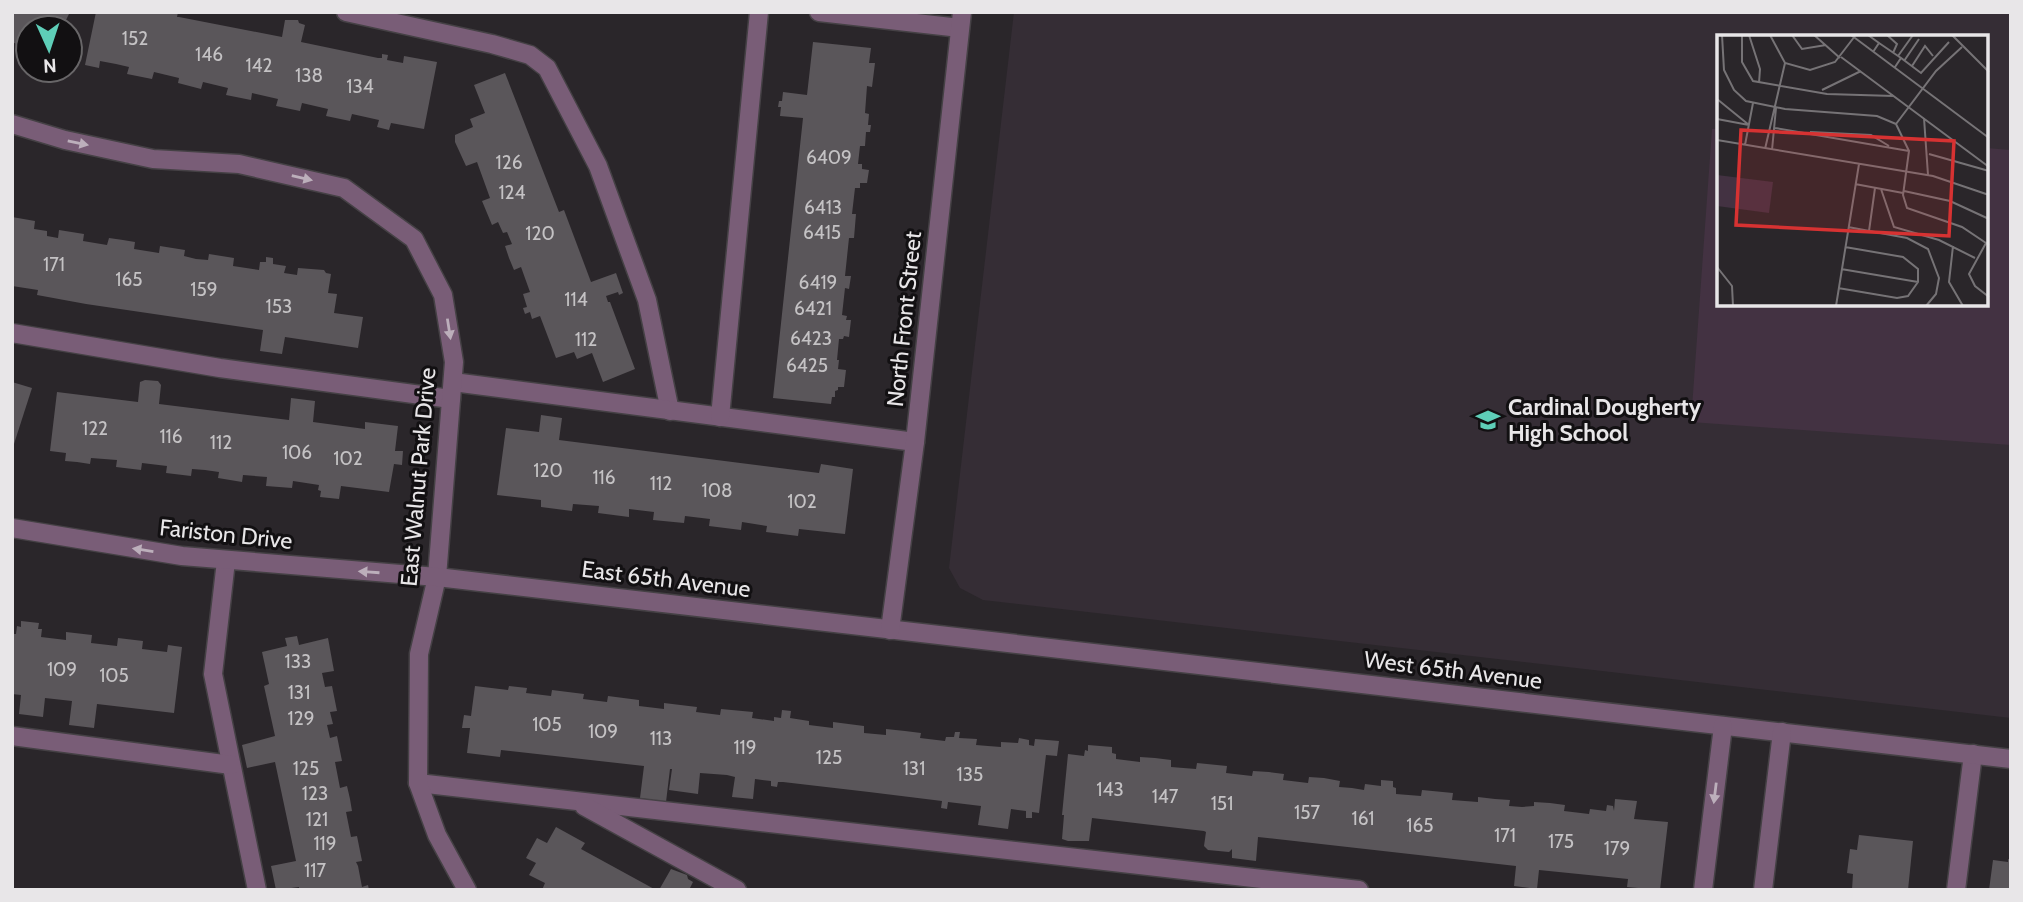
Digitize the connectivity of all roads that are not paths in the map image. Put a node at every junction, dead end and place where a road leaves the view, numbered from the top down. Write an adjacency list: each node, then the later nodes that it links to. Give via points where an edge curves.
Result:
1 (346, 12): 8 (street, via 492,44 530,55 547,68 598,166 647,300)
2 (759, 12): 9 (street)
3 (819, 12): 4 (street)
4 (961, 20): 10 (street, North Front Street)
5 (12, 124): 7 (street, East Walnut Park Drive, one-way to 7, via 153,159 239,164 344,188 414,239 443,296 454,362)
6 (12, 333): 7 (street, via 220,368)
7 (452, 391): 8 (street); 13 (street, East Walnut Park Drive)
8 (670, 411): 9 (street)
9 (720, 417): 10 (street)
10 (915, 442): 14 (street, North Front Street)
11 (12, 528): 12 (street, Fariston Drive, one-way to 11)
12 (226, 561): 13 (street, Fariston Drive, one-way to 12); 20 (street, via 214,674)
13 (437, 577): 14 (street, East 65th Avenue); 21 (street, East Walnut Park Drive, via 419,654)
14 (890, 630): 15 (street, West 65th Avenue)
15 (1723, 726): 16 (street, West 65th Avenue); 27 (street, one-way to 27)
16 (1782, 732): 18 (street, West 65th Avenue); 28 (street)
17 (12, 736): 20 (street)
18 (1973, 754): 19 (street, West 65th Avenue); 29 (street)
19 (2011, 759)
20 (231, 765): 23 (street)
21 (418, 783): 22 (street); 24 (street, East Walnut Park Drive, via 437,835)
22 (575, 801): 25 (street); 26 (street)
23 (257, 890)
24 (467, 890)
25 (737, 890)
26 (1359, 890)
27 (1703, 890)
28 (1763, 890)
29 (1956, 890)

